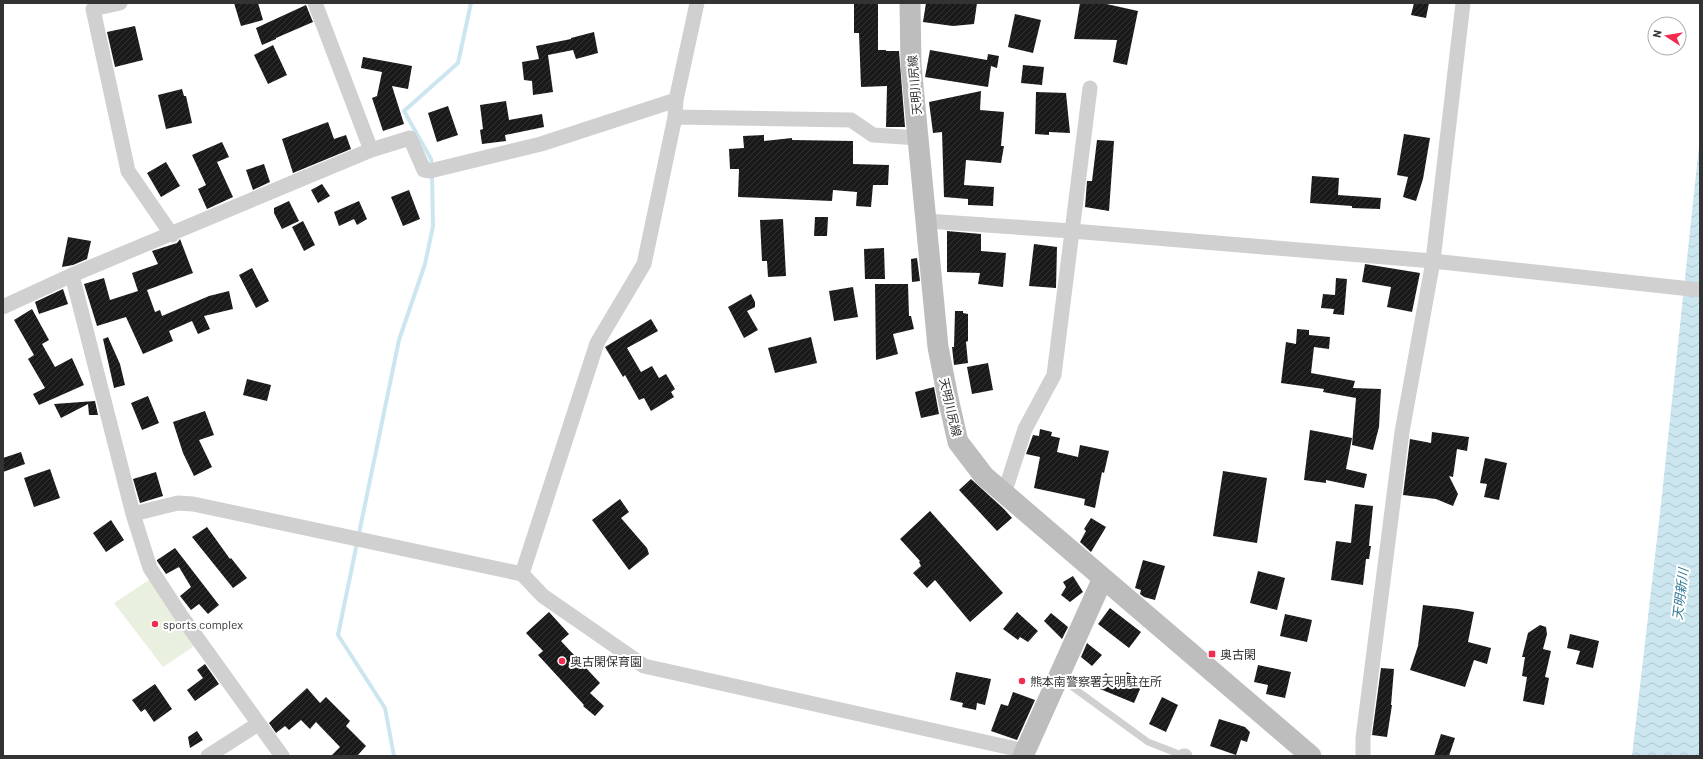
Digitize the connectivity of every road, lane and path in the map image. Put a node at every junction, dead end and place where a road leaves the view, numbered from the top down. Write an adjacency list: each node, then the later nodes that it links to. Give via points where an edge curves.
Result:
1 (120, 3): 13 (street, via 93,9 128,171)
2 (315, 3): 10 (street)
3 (697, 3): 7 (street)
4 (910, 3): 9 (main road, 天明川尻線, via 911,65)
5 (1463, 3): 14 (street)
6 (1090, 88): 12 (street)
7 (676, 100): 8 (street); 10 (street, via 541,144 430,171 424,170 410,138)
8 (675, 117): 9 (street, via 851,120 873,135); 20 (street, via 644,264 597,343)
9 (919, 138): 11 (main road, 天明川尻線)
10 (371, 150): 13 (street)
11 (927, 221): 12 (street); 18 (main road, 天明川尻線, via 938,347 958,442 984,476)
12 (1072, 231): 14 (street); 18 (street, via 1054,375 1025,429)
13 (172, 234): 15 (street)
14 (1433, 261): 16 (street); 29 (street, via 1402,432 1363,738)
15 (72, 276): 17 (street); 19 (street)
16 (1700, 290)
17 (3, 307)
18 (1004, 494): 21 (main road, 天明川尻線)
19 (133, 514): 20 (street, via 178,503 193,504); 23 (street, via 150,568)
20 (522, 574): 25 (street, via 543,596 644,666)
21 (1103, 578): 22 (main road); 24 (main road, 天明川尻線)
22 (1058, 677): 25 (main road); 28 (lane, via 1148,742)
23 (258, 724): 26 (street); 27 (street)
24 (1306, 752)
25 (1024, 753)
26 (208, 756)
27 (282, 756)
28 (1185, 756)
29 (1363, 756)

